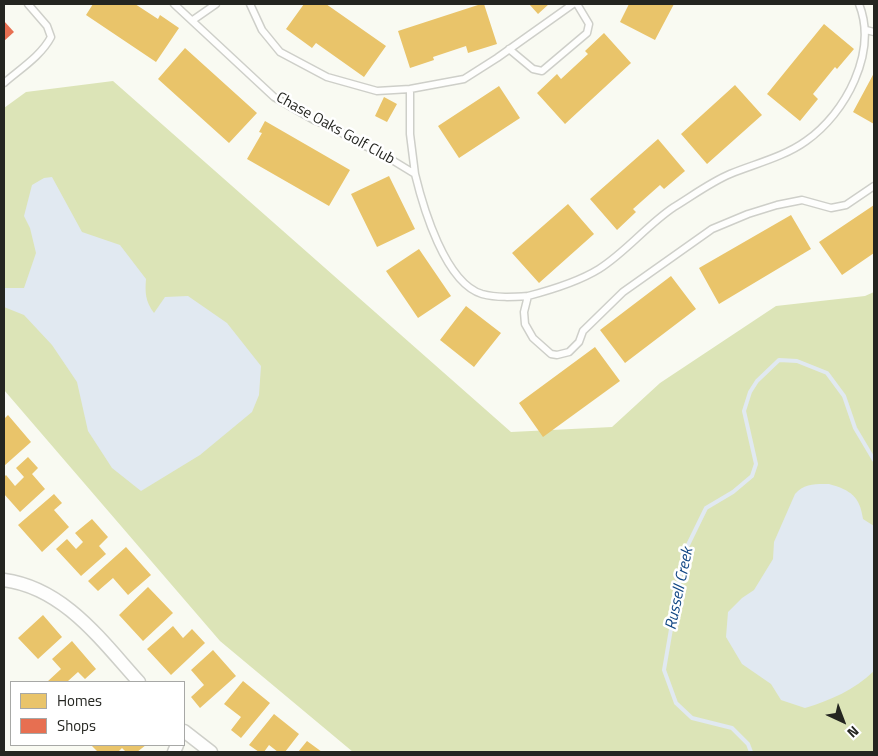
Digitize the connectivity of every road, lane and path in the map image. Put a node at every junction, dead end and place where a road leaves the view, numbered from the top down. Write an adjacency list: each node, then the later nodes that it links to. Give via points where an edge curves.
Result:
1 (28, 4): 12 (lane, via 47,26 50,37 46,46)
2 (174, 4): 8 (lane, Chase Oaks Golf Club)
3 (216, 4): 8 (lane)
4 (250, 4): 13 (lane, via 269,41 293,61 327,77 365,89)
5 (573, 4): 11 (lane)
6 (577, 4): 11 (lane, via 589,24 587,33 542,71 533,69)
7 (859, 4): 9 (lane, Chase Oaks Golf Club)
8 (193, 20): 14 (lane, Chase Oaks Golf Club, via 274,97)
9 (866, 30): 10 (lane); 16 (lane, Chase Oaks Golf Club, via 859,74 837,113 806,142 728,175 674,207 598,269)
10 (874, 32)
11 (509, 49): 13 (lane, via 464,79)
12 (4, 84)
13 (410, 89): 14 (lane, Chase Oaks Golf Club, via 410,134)
14 (415, 174): 16 (lane, Chase Oaks Golf Club, via 423,208 442,252 455,271 481,294)
15 (874, 186): 16 (lane, via 846,205 831,208 802,200 748,214 712,229 622,292 583,332 570,352 550,354 533,338 525,324)
16 (528, 296)
17 (4, 580): 18 (street, via 31,586 75,613)
18 (138, 681)
19 (185, 732): 20 (street)
20 (211, 752)

